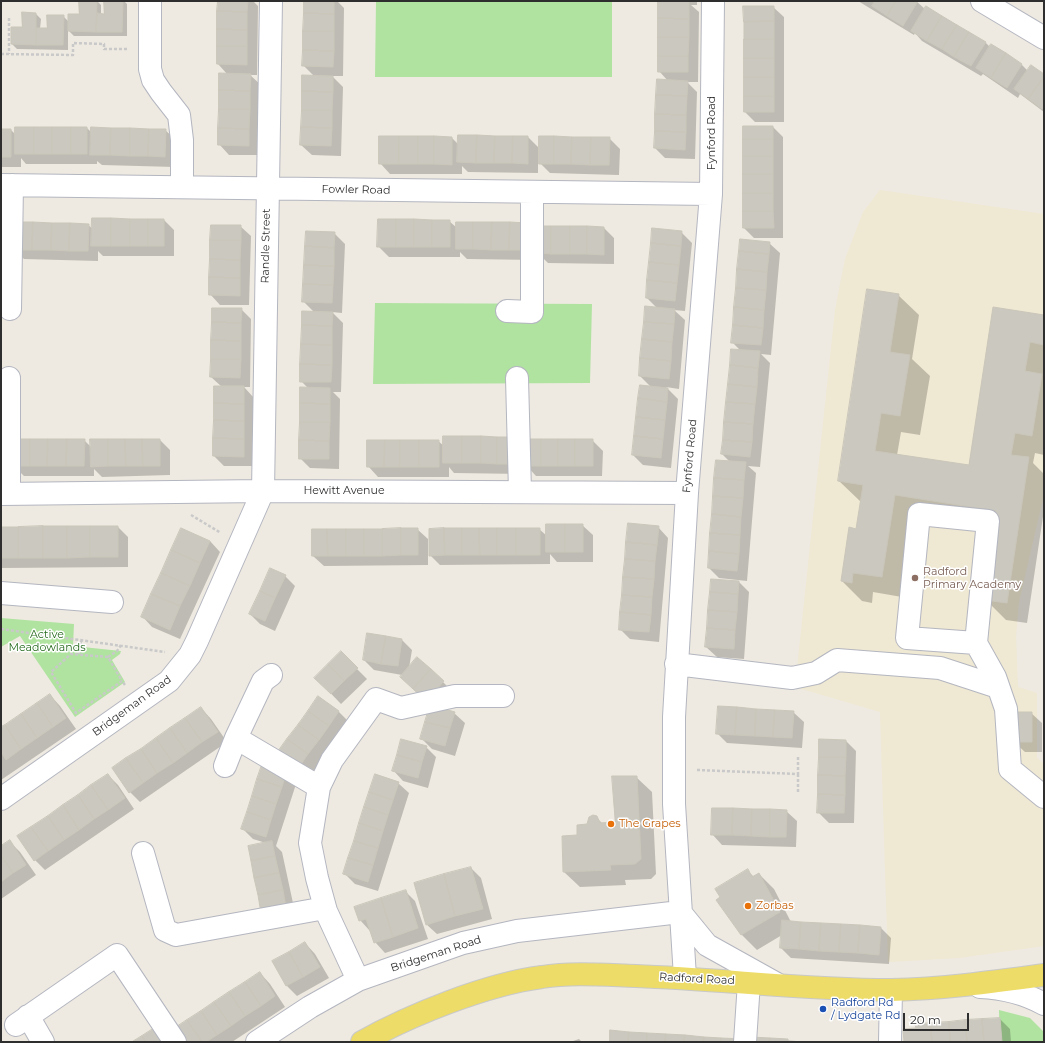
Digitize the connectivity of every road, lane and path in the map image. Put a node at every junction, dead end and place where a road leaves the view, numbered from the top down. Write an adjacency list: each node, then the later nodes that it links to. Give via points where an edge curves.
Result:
1 (150, 1): 11 (street, via 150,69 153,80 179,115 182,127)
2 (271, 1): 12 (street, Randle Street)
3 (713, 1): 14 (street, Fynford Road)
4 (982, 1): 6 (street)
5 (9, 18): 9 (path)
6 (1044, 38)
7 (104, 49): 9 (path, via 104,44 73,43 73,55)
8 (1, 54): 9 (path)
9 (9, 54)
10 (6, 185): 11 (street, Fowler Road); 15 (street)
11 (182, 187): 12 (street, Fowler Road)
12 (267, 188): 13 (street, Fowler Road); 19 (street, Randle Street)
13 (532, 192): 14 (street, Fowler Road); 16 (street, via 532,312)
14 (711, 194): 21 (street, Fynford Road)
15 (10, 309)
16 (507, 311)
17 (9, 378): 22 (street)
18 (517, 378): 20 (street)
19 (263, 491): 20 (street, Hewitt Avenue); 22 (street, Hewitt Avenue); 24 (street, Bridgeman Road)
20 (520, 492): 21 (street, Hewitt Avenue)
21 (687, 493): 34 (street, Fynford Road)
22 (5, 494)
23 (186, 512): 24 (path)
24 (240, 544): 32 (street, Bridgeman Road)
25 (1, 593): 26 (street)
26 (112, 602)
27 (1, 629): 28 (path)
28 (81, 640): 30 (path); 31 (path)
29 (976, 643): 29 (street, via 907,638 918,514 988,520); 37 (street)
30 (121, 645): 32 (path); 33 (path)
31 (79, 654): 33 (path); 36 (path, via 71,654 51,672 76,712)
32 (190, 655): 39 (street, Bridgeman Road, via 169,681)
33 (108, 657): 36 (path)
34 (676, 664): 37 (street, via 792,678 816,673 837,660 940,668); 43 (street, Fynford Road)
35 (271, 675): 40 (street, via 263,681)
36 (122, 681): 39 (path)
37 (998, 687): 47 (street, via 1006,708 1010,769)
38 (504, 696): 45 (street, via 455,696 401,708 376,699 332,760)
39 (135, 705): 48 (street, Bridgeman Road)
40 (236, 738): 42 (street); 45 (street)
41 (798, 757): 44 (path)
42 (225, 766)
43 (674, 769): 44 (path); 51 (street, Fynford Road)
44 (798, 774): 46 (path)
45 (319, 787): 50 (street, via 310,843)
46 (798, 792)
47 (1044, 797)
48 (1, 799)
49 (143, 853): 50 (street, via 165,930 176,935)
50 (325, 908): 54 (street)
51 (680, 912): 53 (street, Fynford Road); 54 (street, Bridgeman Road, via 517,931 464,943); 56 (street, via 707,945)
52 (1044, 974): 57 (main road, Radford Road)
53 (685, 978): 55 (main road, Radford Road); 63 (main road, Radford Road, via 543,976 504,984 438,1007)
54 (358, 980): 62 (street, Bridgeman Road, via 310,1007)
55 (749, 982): 56 (main road, Radford Road); 64 (street)
56 (777, 984): 58 (main road, Radford Road)
57 (956, 987): 58 (main road, Radford Road); 59 (street, via 1006,990 1030,996)
58 (891, 990): 65 (street)
59 (1044, 1004)
60 (43, 1042): 61 (street, via 22,1020 116,955)
61 (175, 1042)
62 (257, 1042)
63 (362, 1042)
64 (745, 1042)
65 (890, 1042)

